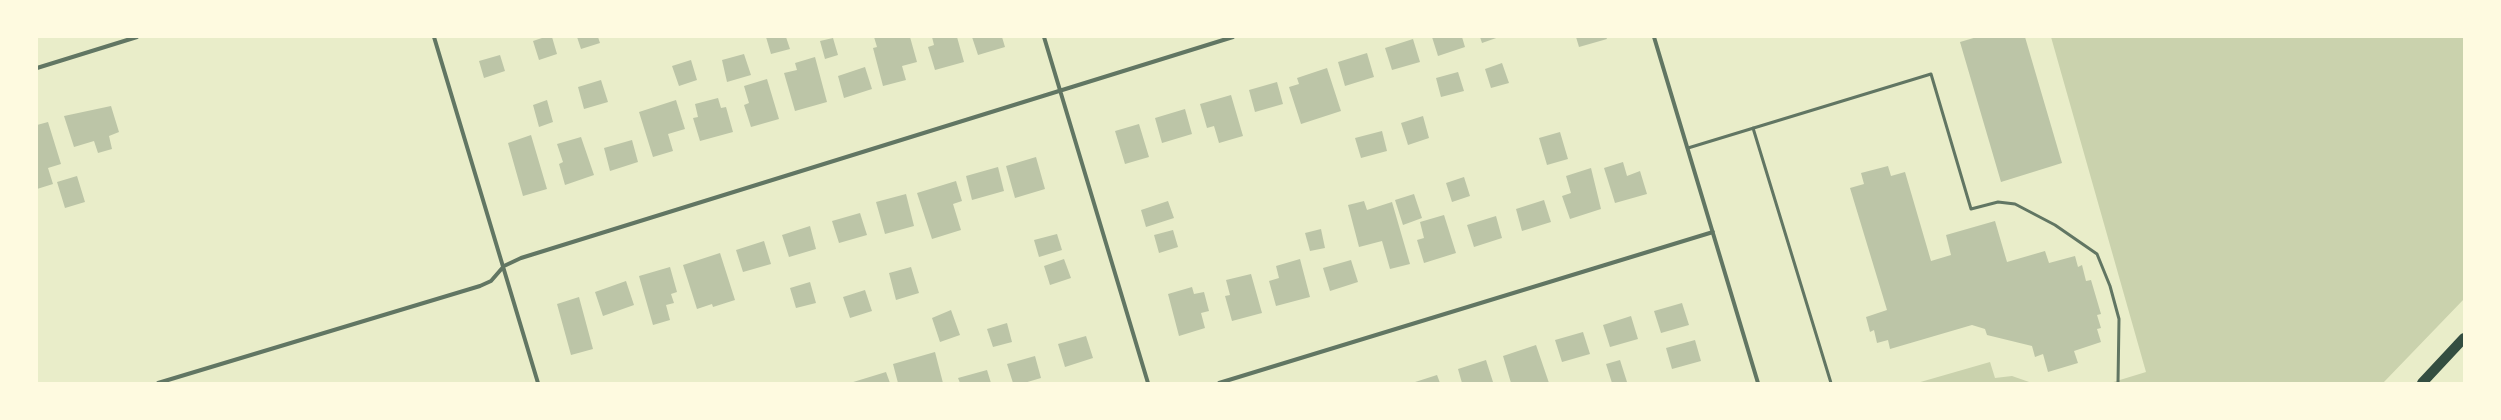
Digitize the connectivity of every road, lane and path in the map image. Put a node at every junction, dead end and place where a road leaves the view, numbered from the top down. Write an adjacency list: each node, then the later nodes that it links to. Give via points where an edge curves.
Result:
1 (137, 37): 6 (street)
2 (434, 37): 11 (street)
3 (1044, 37): 7 (street)
4 (1233, 37): 7 (street)
5 (1654, 37): 9 (street)
6 (37, 68)
7 (1060, 90): 11 (street, via 521,258); 15 (street)
8 (1753, 128): 9 (lane); 18 (lane); 19 (lane, via 1931,74 1971,209 1998,202 2015,204 2055,226 2097,254 2110,286 2119,319)
9 (1688, 148): 10 (street)
10 (1713, 232): 16 (street); 17 (street)
11 (504, 266): 13 (street, via 491,281 480,286); 14 (street)
12 (2464, 338): 20 (main road)
13 (158, 383)
14 (538, 383)
15 (1148, 383)
16 (1219, 383)
17 (1758, 383)
18 (1831, 383)
19 (2118, 383)
20 (2422, 383)

